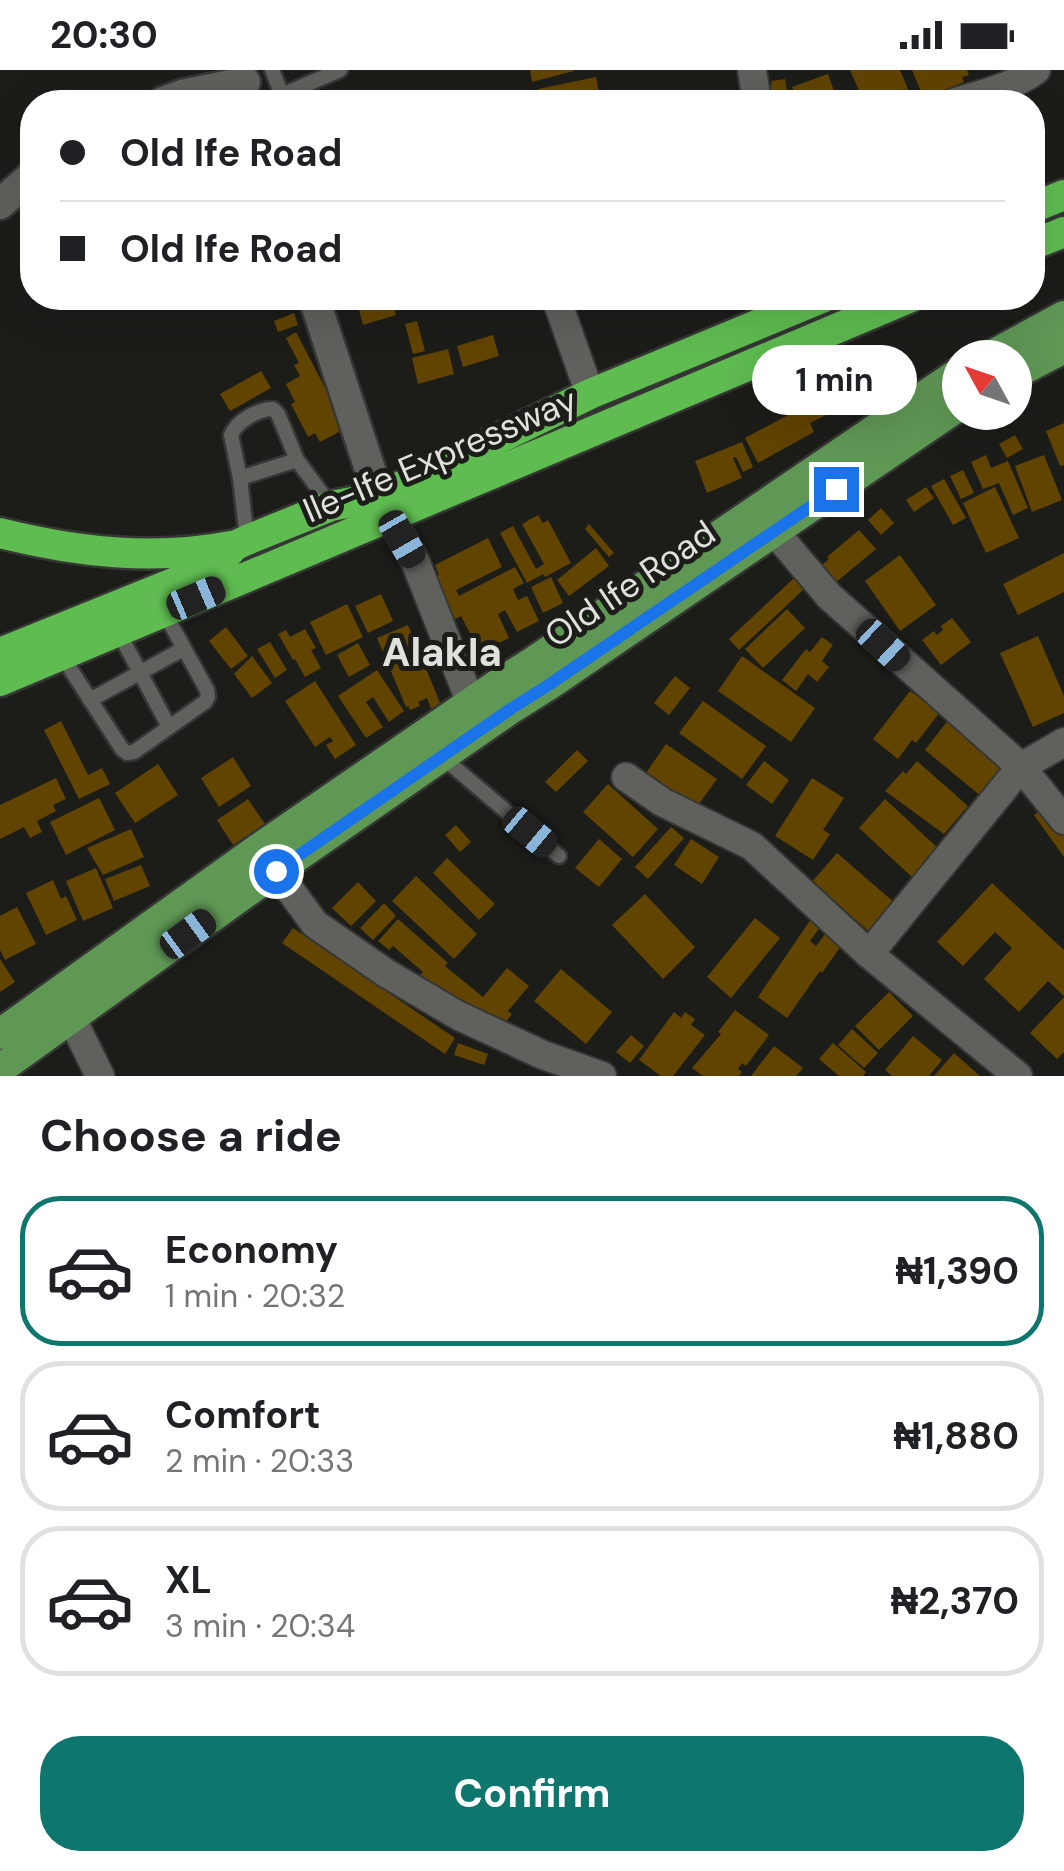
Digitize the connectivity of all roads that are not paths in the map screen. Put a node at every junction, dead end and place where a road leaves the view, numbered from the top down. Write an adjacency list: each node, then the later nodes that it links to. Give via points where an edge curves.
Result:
1 (204, 70): 5 (street)
2 (340, 70): 7 (lane)
3 (1036, 70): 8 (street)
4 (253, 79): 6 (street)
5 (182, 90)
6 (208, 90)
7 (297, 90)
8 (994, 90)
9 (20, 186): 10 (street)
10 (0, 204)
11 (318, 310): 25 (street)
12 (560, 310): 20 (street)
13 (773, 310): 20 (highway, Ile-Ife Expressway)
14 (879, 310): 25 (highway, Ile-Ife Expressway)
15 (1064, 316): 16 (main road)
16 (1020, 340)
17 (1064, 348): 18 (main road)
18 (1032, 365)
19 (942, 385): 35 (main road, Old Ife Road)
20 (590, 394): 25 (highway, Ile-Ife Expressway)
21 (942, 418): 26 (main road, Old Ife Road)
22 (297, 460): 23 (lane); 23 (lane, via 278,414 266,409 237,424 231,435); 24 (lane)
23 (240, 478): 28 (lane)
24 (331, 506): 25 (highway, Ile-Ife Expressway); 28 (highway, Ile-Ife Expressway)
25 (384, 507): 29 (highway, Ile-Ife Expressway); 38 (street, via 415,561)
26 (774, 531): 35 (main road, Old Ife Road); 42 (street, via 829,596)
27 (0, 533): 28 (highway, via 141,555)
28 (240, 543): 32 (highway, Ile-Ife Expressway, via 218,565)
29 (163, 612): 30 (highway, Ile-Ife Expressway); 31 (lane)
30 (118, 631): 33 (highway, Ile-Ife Expressway); 34 (lane)
31 (183, 649): 34 (lane); 39 (lane, via 208,697)
32 (0, 653)
33 (61, 655): 36 (highway, Ile-Ife Expressway); 37 (lane)
34 (140, 672): 37 (lane); 39 (lane)
35 (542, 673): 38 (main road, Old Ife Road); 41 (main road, Old Ife Road, via 512,708)
36 (0, 681)
37 (90, 700): 39 (lane, via 127,754)
38 (471, 703): 49 (main road, Old Ife Road)
39 (169, 727)
40 (1064, 742): 42 (street)
41 (442, 756): 45 (lane); 46 (main road, Old Ife Road)
42 (1021, 767): 44 (street); 47 (street)
43 (626, 777): 47 (street, via 752,846)
44 (1064, 820)
45 (560, 856)
46 (276, 871): 48 (main road, Old Ife Road); 53 (street, via 314,924 386,974 459,1016)
47 (869, 954): 51 (street)
48 (71, 1017): 50 (main road, Old Ife Road); 52 (street)
49 (0, 1034)
50 (0, 1069)
51 (1008, 1073)
52 (100, 1076)
53 (602, 1076)

